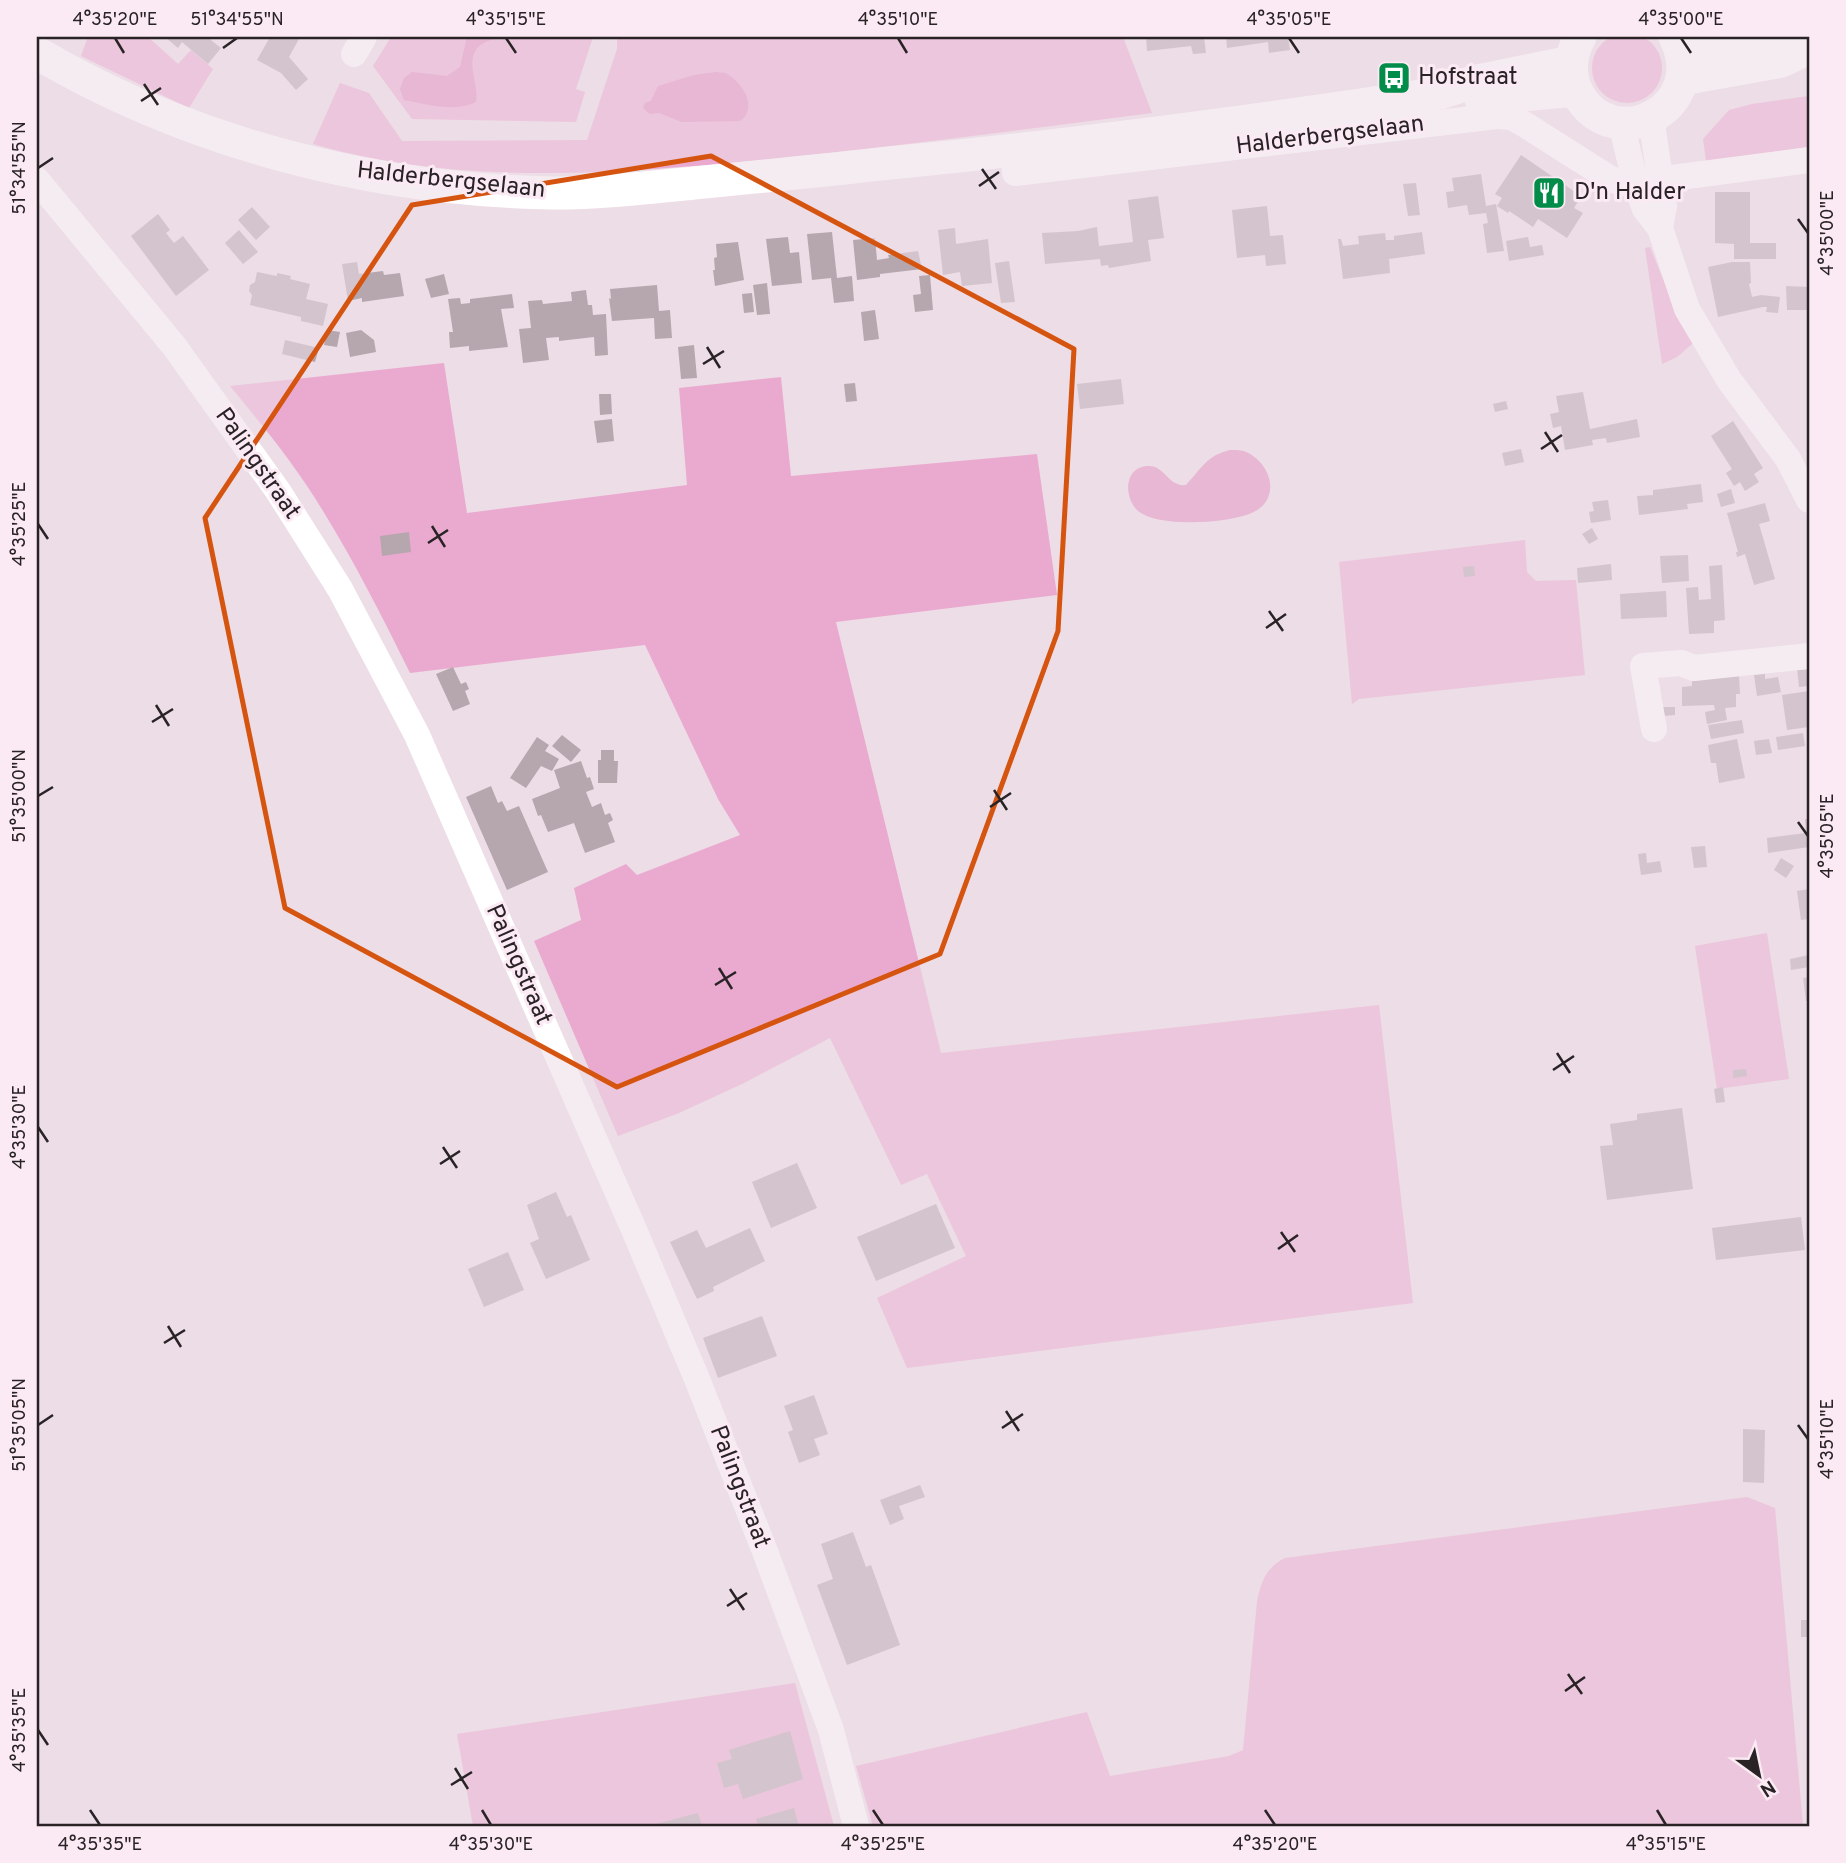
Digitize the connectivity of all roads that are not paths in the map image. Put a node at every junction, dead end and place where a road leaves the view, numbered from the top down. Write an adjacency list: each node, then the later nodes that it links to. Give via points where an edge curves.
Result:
1 (1809, 48): 3 (main road, via 1782,61)
2 (37, 53): 6 (main road, Halderbergselaan, via 79,78 150,109 279,155 406,181 487,190 556,193 643,188)
3 (1679, 54): 5 (main road, via 1677,94 1667,106)
4 (1576, 63): 5 (main road, via 1590,109 1601,117); 6 (main road, Halderbergselaan, via 1472,82 1440,93)
5 (1636, 120): 9 (street)
6 (1013, 151): 9 (street, Halderbergselaan, via 1015,173 1497,116 1524,124 1609,178 1621,183)
7 (1809, 160): 9 (street)
8 (37, 180): 13 (street, Palingstraat, via 174,346 278,491 340,589 417,735 697,1379 831,1730)
9 (1648, 181): 10 (street, via 1644,209 1660,228 1687,309 1730,380 1788,459)
10 (1809, 500)
11 (1809, 656): 12 (street, via 1694,668 1681,663 1643,666)
12 (1654, 729)
13 (856, 1826)

